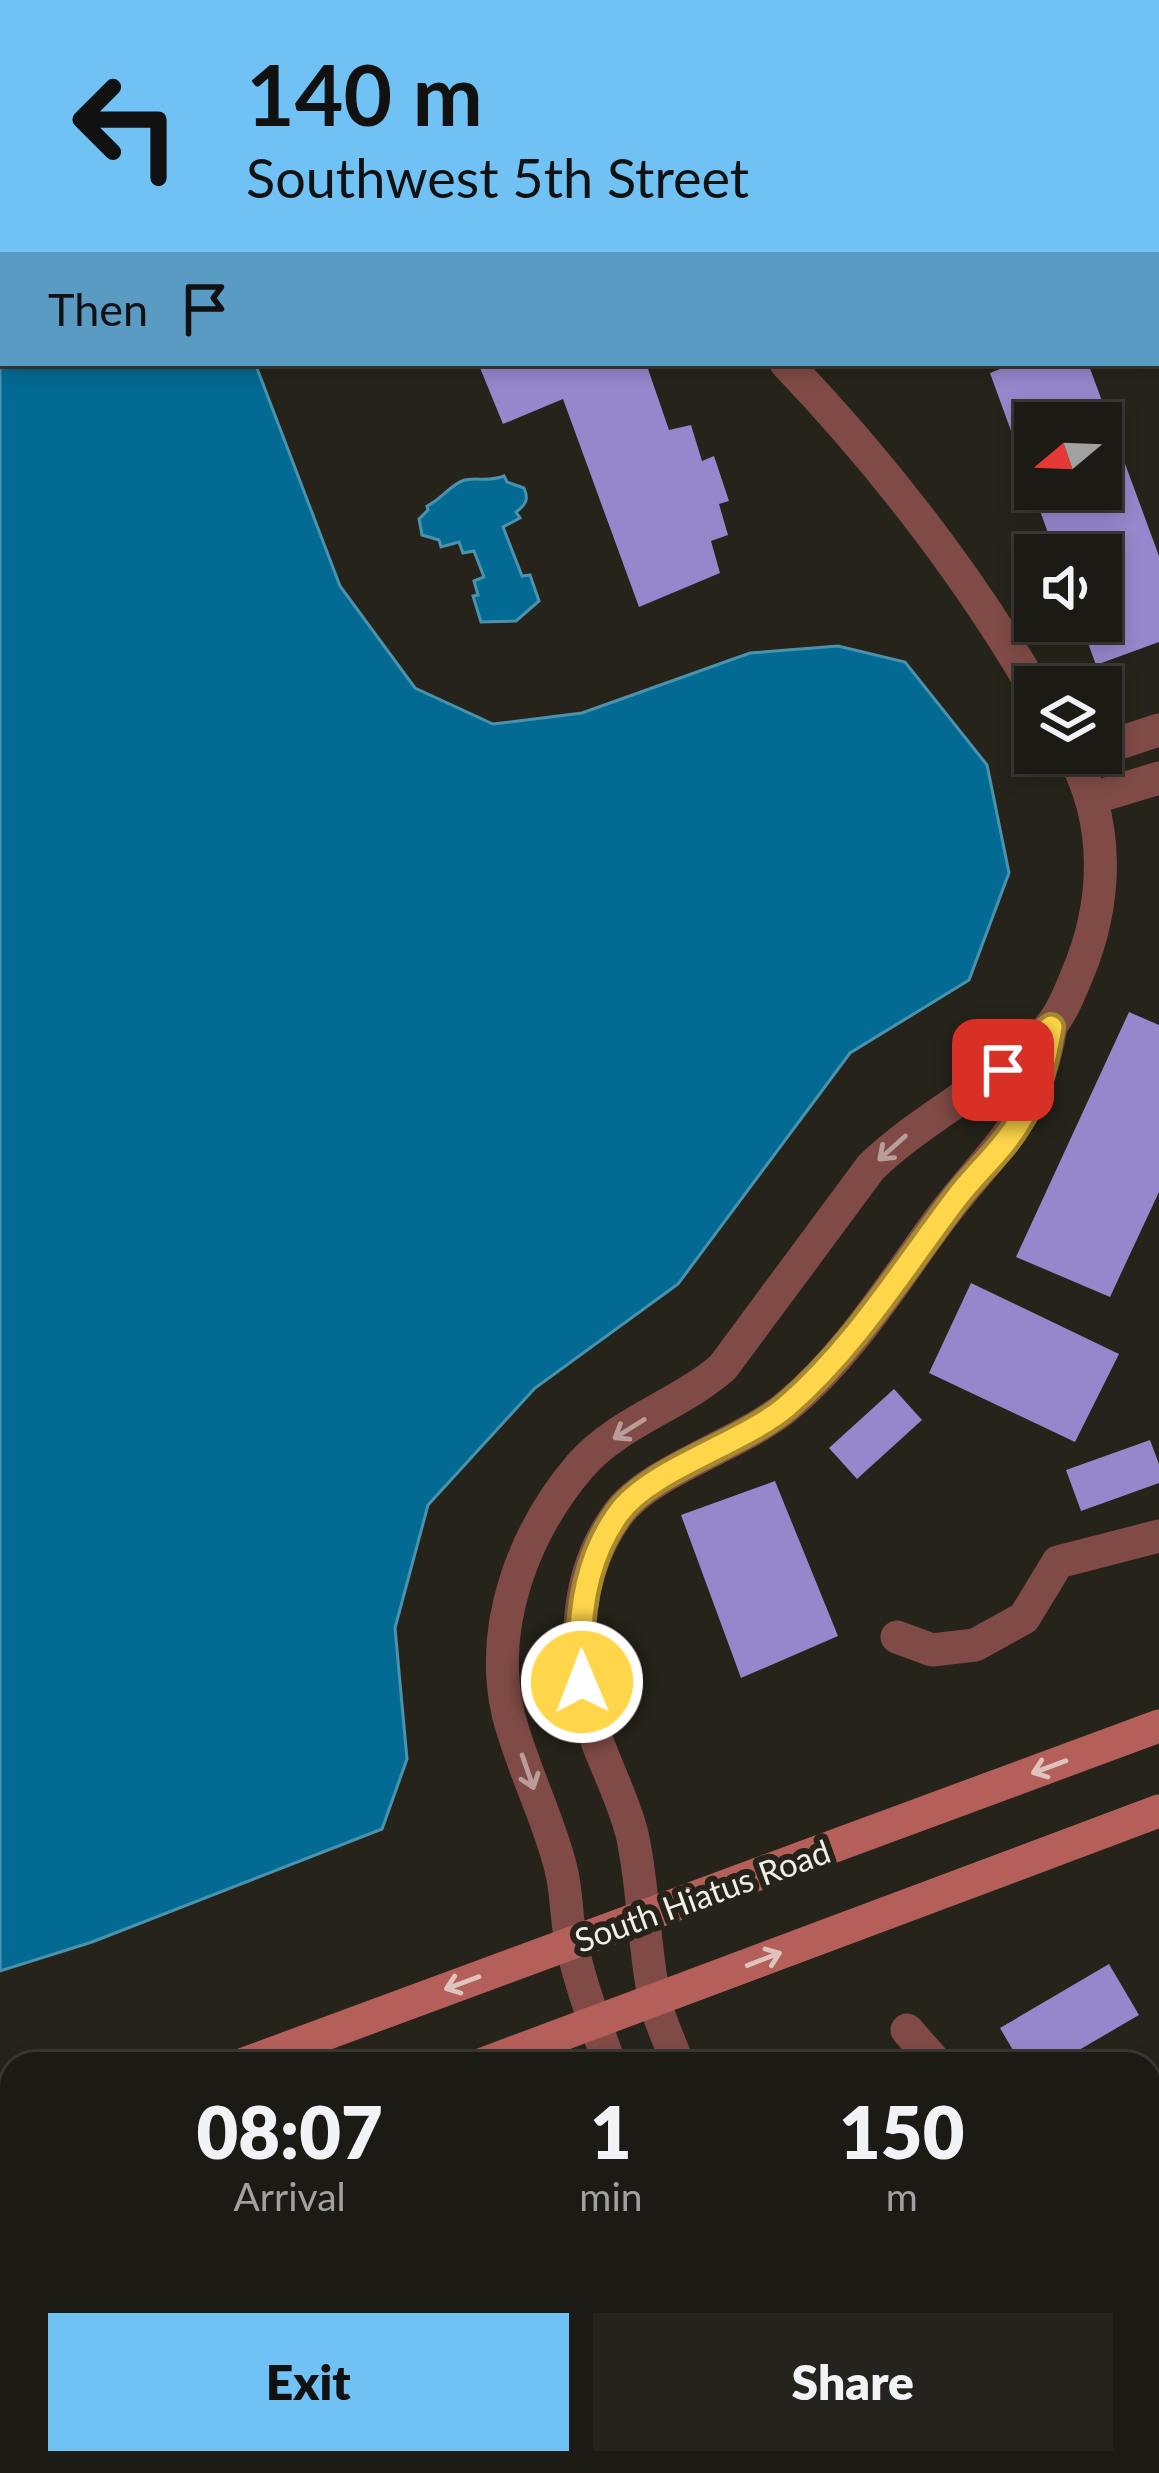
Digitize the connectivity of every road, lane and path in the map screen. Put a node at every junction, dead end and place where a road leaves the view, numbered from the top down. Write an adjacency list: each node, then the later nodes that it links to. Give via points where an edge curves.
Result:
1 (789, 366): 2 (street, via 903,494)
2 (1020, 666)
3 (1159, 730): 4 (street)
4 (1122, 741)
5 (1088, 774): 7 (street)
6 (1159, 778): 7 (street)
7 (1093, 798): 8 (street, via 1100,904)
8 (1051, 1027): 13 (street, via 1041,1076 1019,1123 859,1331 787,1406 619,1512 594,1559 581,1611 582,1682 632,1833); 14 (street, one-way to 14, via 871,1167 722,1367 583,1463 532,1535 508,1614 504,1685 562,1870)
9 (1159, 1536): 10 (street, via 1058,1562 1024,1618 975,1645 932,1650)
10 (897, 1637)
11 (1159, 1726): 13 (main road, South Hiatus Road, one-way to 13)
12 (1159, 1811): 15 (main road, one-way to 12)
13 (642, 1919): 14 (main road, South Hiatus Road); 15 (street)
14 (572, 1942): 16 (street); 18 (main road, South Hiatus Road, one-way to 18)
15 (654, 2000): 16 (main road); 21 (street)
16 (594, 2023): 19 (main road); 20 (street)
17 (907, 2030): 22 (street)
18 (276, 2052)
19 (515, 2052)
20 (605, 2052)
21 (674, 2052)
22 (926, 2052)

